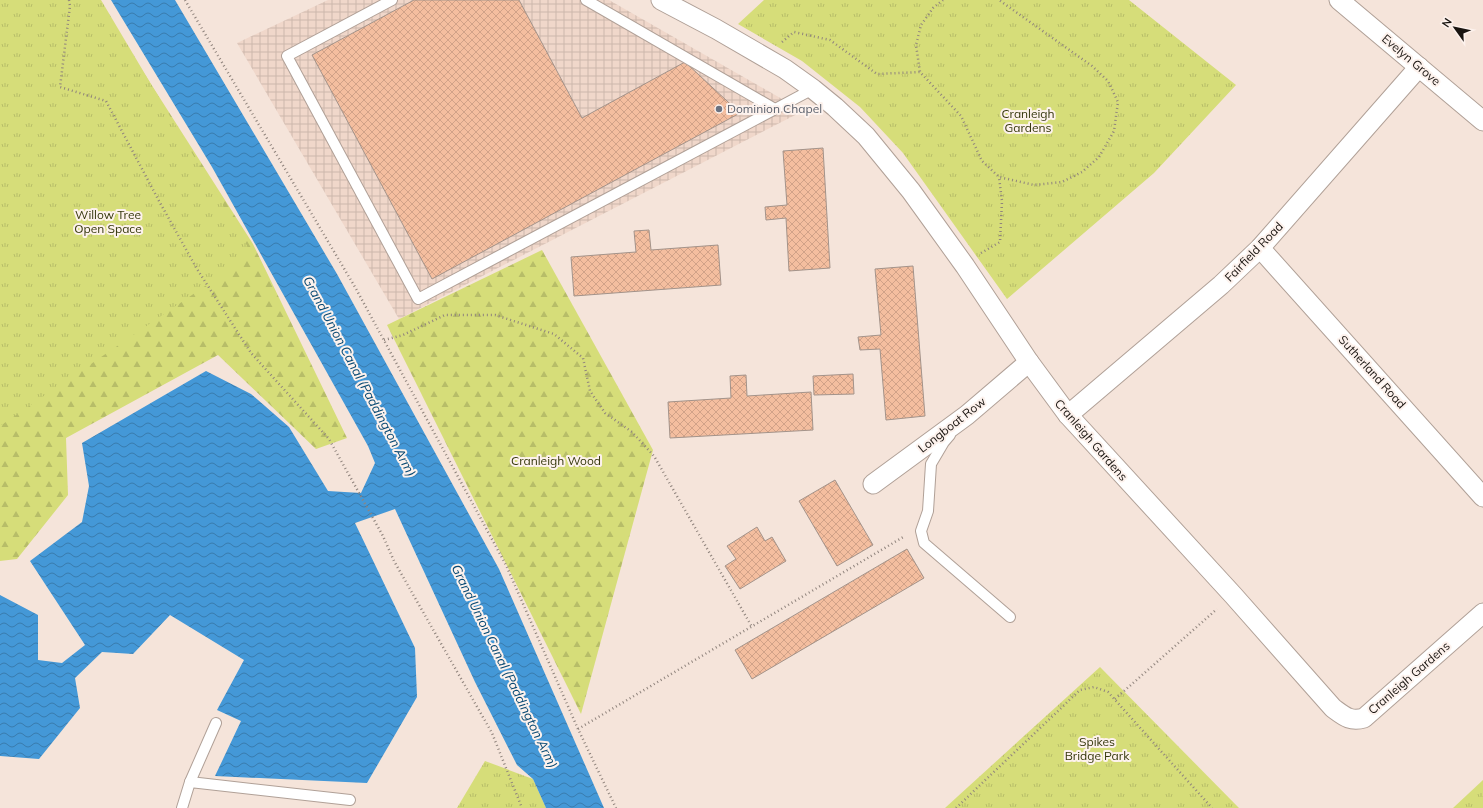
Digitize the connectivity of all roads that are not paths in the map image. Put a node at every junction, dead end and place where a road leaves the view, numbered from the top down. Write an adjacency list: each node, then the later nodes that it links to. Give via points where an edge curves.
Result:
1 (392, 0): 7 (lane, via 288,56 418,299)
2 (586, 0): 7 (lane)
3 (661, 0): 6 (street, Cranleigh Gardens, via 764,56)
4 (1339, 0): 5 (street, Evelyn Grove)
5 (1419, 67): 8 (street, Evelyn Grove); 9 (street, Fairfield Road)
6 (813, 89): 7 (lane); 10 (street, Cranleigh Gardens, via 848,118 888,161 965,266)
7 (775, 109)
8 (1483, 121)
9 (1260, 248): 12 (street, Fairfield Road, via 1221,285); 14 (street, Sutherland Road)
10 (1028, 362): 11 (street, Longboat Row); 12 (street, Cranleigh Gardens)
11 (967, 415): 13 (street, Longboat Row); 16 (lane, via 944,442 931,464 928,511 921,531 924,543)
12 (1068, 416): 15 (street, Cranleigh Gardens, via 1333,708 1349,718 1364,718 1372,712)
13 (873, 484)
14 (1483, 497)
15 (1483, 613)
16 (1010, 617)
17 (216, 723): 18 (lane)
18 (190, 782): 19 (lane); 20 (lane)
19 (350, 800)
20 (182, 808)

